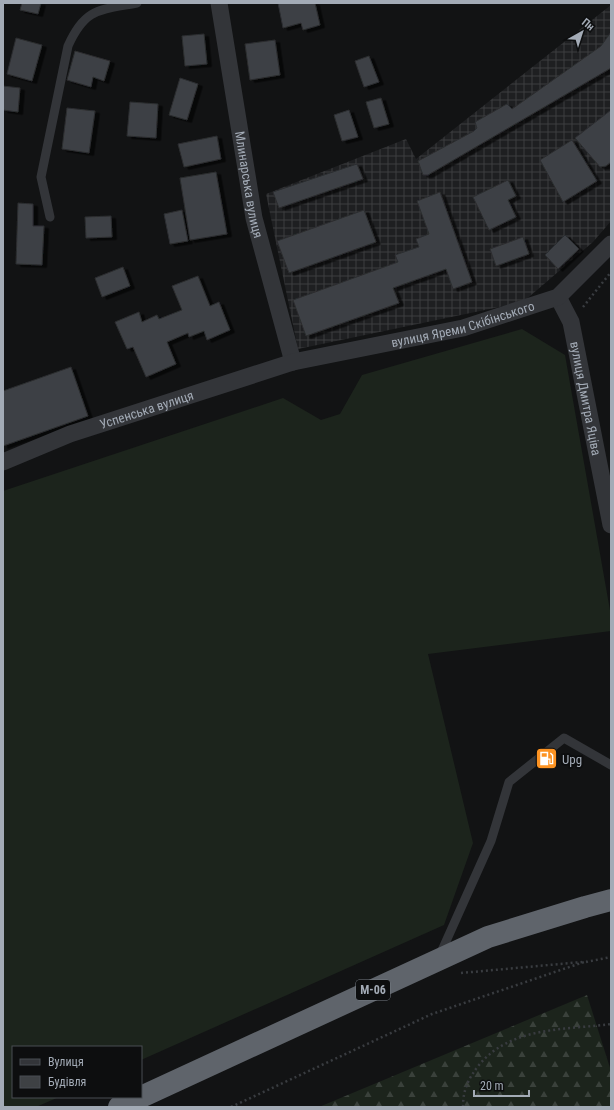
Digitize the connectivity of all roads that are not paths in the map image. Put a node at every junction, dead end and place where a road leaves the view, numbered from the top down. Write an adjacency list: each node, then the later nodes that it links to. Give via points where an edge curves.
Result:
1 (137, 3): 3 (lane, via 105,8 89,15 76,28 68,46 41,177)
2 (219, 3): 6 (street, Млинарська вулиця, via 254,218)
3 (50, 217)
4 (611, 244): 5 (street, вулиця Яреми Скібінського)
5 (558, 297): 6 (street, вулиця Яреми Скібінського, via 463,328); 8 (street, вулиця Дмитра Яціва, via 571,322)
6 (293, 362): 7 (street, Успенська вулиця, via 70,434)
7 (3, 462)
8 (611, 526)
9 (611, 765): 11 (lane, via 564,738 510,782 492,841)
10 (611, 900): 11 (highway, М-06, via 488,937)
11 (437, 960): 12 (highway, М-06)
12 (142, 1097)
13 (139, 1098): 14 (highway, М-06)
14 (119, 1107)

